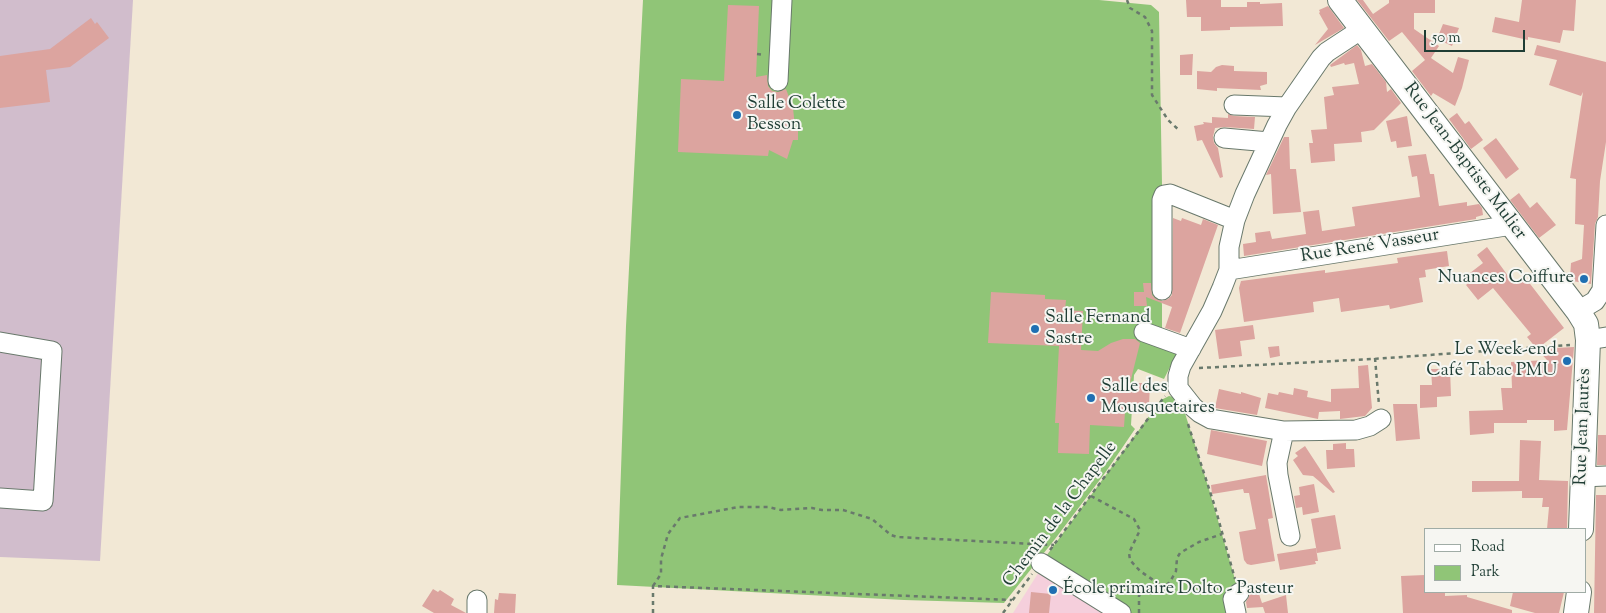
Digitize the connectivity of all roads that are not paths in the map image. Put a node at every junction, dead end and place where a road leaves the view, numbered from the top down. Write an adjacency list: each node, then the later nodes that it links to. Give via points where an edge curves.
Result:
1 (782, 0): 4 (street)
2 (1340, 0): 3 (main road, Rue Jean-Baptiste Mulier)
3 (1362, 30): 6 (street, via 1327,52); 10 (main road, Rue Jean-Baptiste Mulier)
4 (778, 81)
5 (1234, 105): 6 (street)
6 (1287, 107): 8 (street)
7 (1224, 138): 8 (street)
8 (1269, 142): 9 (street)
9 (1236, 220): 12 (street, via 1229,247); 13 (street, via 1170,194 1164,195)
10 (1512, 225): 12 (street, Rue René Vasseur); 14 (main road, Rue Jean-Baptiste Mulier)
11 (1606, 225): 14 (street, via 1602,290)
12 (1228, 270): 17 (street, via 1212,311)
13 (1162, 290)
14 (1590, 328): 21 (main road, Rue Jean Jaurès)
15 (1144, 332): 17 (street)
16 (0, 342): 22 (street, via 52,351 43,501)
17 (1191, 349): 19 (street, via 1180,369 1182,393 1200,413 1211,419)
18 (1381, 418): 19 (street, via 1363,429)
19 (1284, 431): 24 (street, via 1277,462)
20 (1606, 476): 21 (street)
21 (1582, 477): 23 (main road, Rue Jean Jaurès)
22 (0, 498)
23 (1581, 528)
24 (1290, 536)
25 (1041, 562): 27 (street)
26 (1239, 593): 28 (street, via 1233,599)
27 (1121, 613)
28 (1236, 613)

